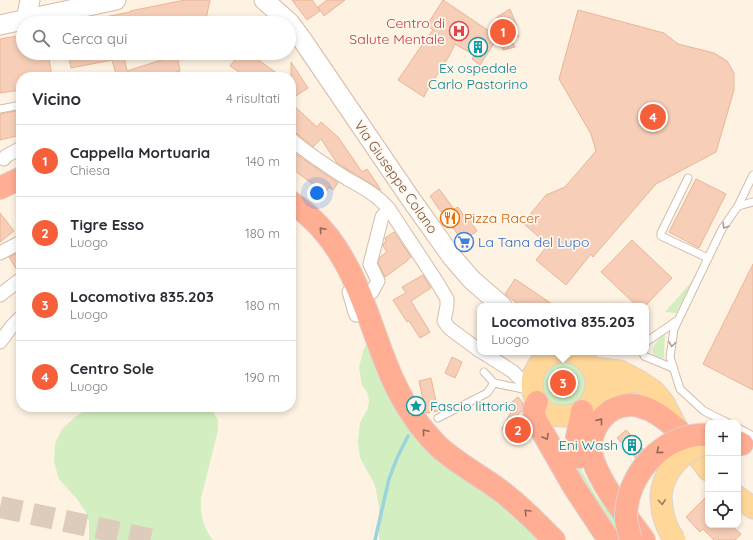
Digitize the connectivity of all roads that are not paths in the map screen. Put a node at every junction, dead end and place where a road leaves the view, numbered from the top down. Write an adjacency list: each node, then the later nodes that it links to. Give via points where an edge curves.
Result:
1 (116, 0): 3 (main road)
2 (264, 0): 4 (main road, Via Giuseppe Colano)
3 (29, 8): 5 (main road)
4 (282, 16)
5 (0, 25)
6 (296, 31): 28 (main road, Via Giuseppe Colano, via 452,257 472,280)
7 (16, 106): 8 (lane)
8 (0, 109)
9 (296, 144): 20 (street, via 371,193)
10 (16, 151): 12 (street)
11 (16, 156): 12 (street)
12 (1, 158)
13 (753, 176): 19 (lane)
14 (688, 178): 24 (lane, via 660,233 661,236)
15 (16, 180): 16 (highway)
16 (0, 188)
17 (753, 202): 19 (lane)
18 (296, 206): 55 (highway, one-way to 18, via 520,506 439,447 413,416 384,360 347,266 322,230 310,216)
19 (738, 206): 24 (lane, one-way to 24, via 722,229)
20 (389, 209): 26 (street, via 382,217 370,264 378,281); 34 (street, via 447,298 444,321 449,328)
21 (16, 245): 22 (street)
22 (0, 253)
23 (326, 253): 29 (street, via 330,254 346,282 354,313)
24 (708, 258): 30 (lane)
25 (16, 283): 27 (street)
26 (372, 292)
27 (0, 295)
28 (499, 303)
29 (358, 314)
30 (678, 320): 32 (lane); 40 (lane, one-way to 40, via 670,358)
31 (16, 322): 33 (street)
32 (649, 340)
33 (0, 342)
34 (477, 348)
35 (487, 355): 42 (street, via 512,371)
36 (551, 355): 42 (main road, via 544,358)
37 (579, 355): 39 (main road)
38 (644, 355): 40 (lane)
39 (592, 368): 43 (main road, via 620,371); 45 (main road, via 596,376)
40 (673, 368): 48 (lane, via 680,389 704,411)
41 (484, 372): 44 (lane)
42 (536, 376): 44 (lane); 46 (main road, via 544,409 563,416); 56 (highway, one-way to 56, via 535,419 574,487)
43 (639, 380): 45 (main road); 49 (main road, via 654,391 664,403)
44 (494, 383): 47 (lane, via 487,393)
45 (595, 393): 46 (main road)
46 (582, 411): 58 (highway, via 577,437 582,467 606,501)
47 (438, 418)
48 (722, 420)
49 (678, 430): 52 (main road); 58 (highway, one-way to 49, via 607,488 593,459 591,439 596,425 608,412 626,406 649,409)
50 (705, 435): 57 (highway, one-way to 57, bridge, via 679,439 665,446 643,468 631,490 628,504 626,518)
51 (705, 445): 59 (main road, one-way to 59, bridge, via 686,453 673,465 665,480 661,496 663,516 670,535)
52 (705, 466)
53 (741, 499): 54 (main road)
54 (753, 508)
55 (554, 540)
56 (609, 540)
57 (631, 540)
58 (644, 540)
59 (675, 540)

